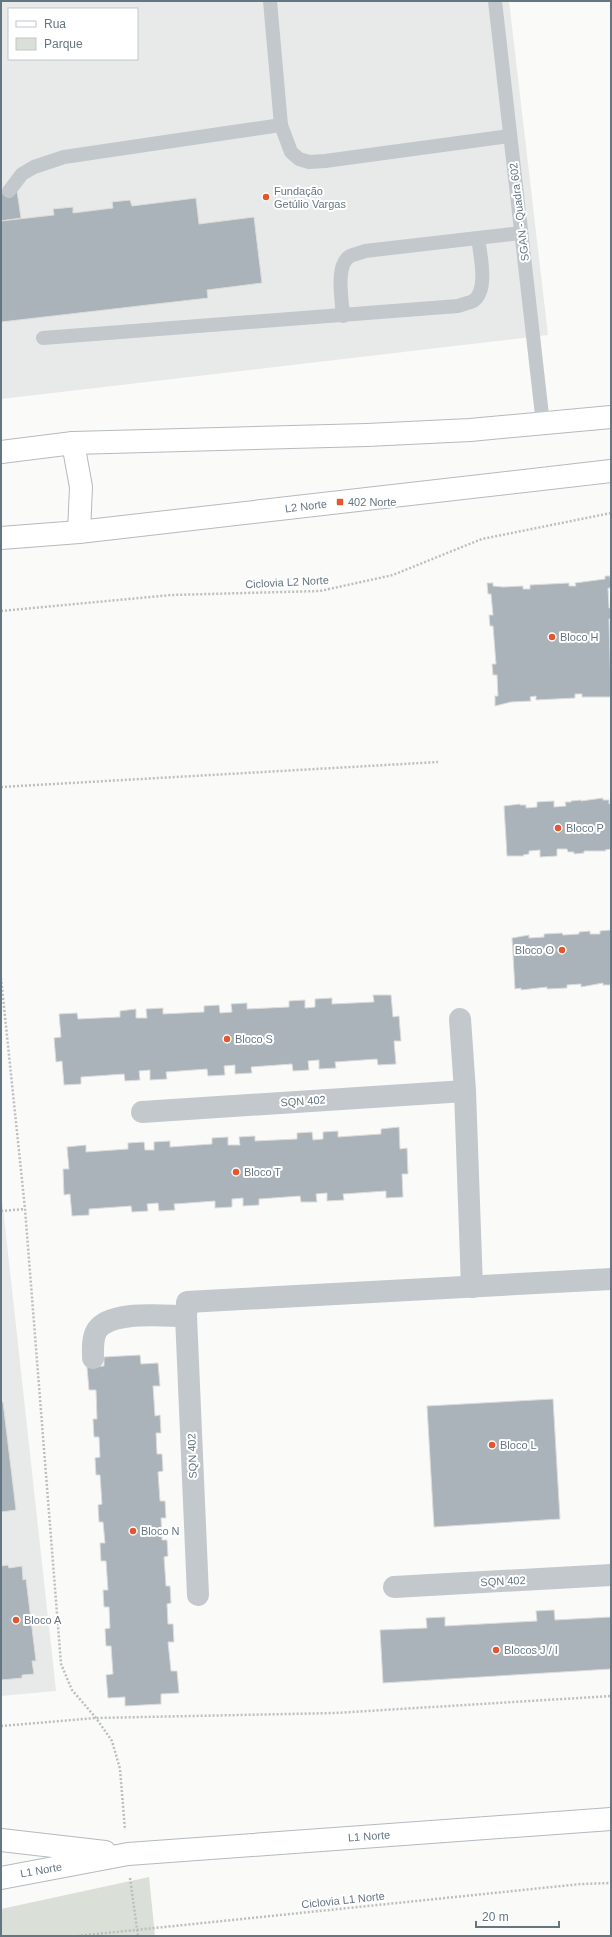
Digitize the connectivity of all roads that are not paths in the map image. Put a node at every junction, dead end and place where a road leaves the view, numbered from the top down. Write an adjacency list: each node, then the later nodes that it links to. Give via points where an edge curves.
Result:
1 (270, 1): 3 (lane)
2 (495, 1): 4 (lane, SGAN - Quadra 602)
3 (281, 125): 4 (lane, via 291,152 299,159 309,162 325,162); 5 (lane, via 64,157 22,174)
4 (510, 136): 6 (lane, SGAN - Quadra 602)
5 (9, 191)
6 (522, 233): 7 (lane); 11 (lane, SGAN - Quadra 602)
7 (478, 238): 8 (lane, via 365,251 349,257 342,265); 8 (lane, via 483,281 480,293 473,300 458,306)
8 (343, 316): 9 (lane)
9 (43, 338)
10 (611, 417): 11 (main road)
11 (543, 424): 12 (main road, via 366,435)
12 (74, 443): 13 (main road); 15 (main road, via 81,487)
13 (1, 452)
14 (611, 471): 15 (main road, L2 Norte)
15 (79, 532): 16 (main road, L2 Norte)
16 (1, 538)
17 (460, 1019): 18 (street)
18 (465, 1091): 19 (street, SQN 402); 21 (street)
19 (142, 1112)
20 (611, 1279): 21 (street, SQN 402)
21 (472, 1287): 22 (street, SQN 402, via 187,1302)
22 (186, 1316): 23 (street, via 119,1317 106,1322 97,1331 93,1344); 26 (street, SQN 402)
23 (94, 1358)
24 (611, 1576): 25 (street, SQN 402)
25 (394, 1587)
26 (198, 1595)
27 (611, 1819): 29 (main road, L1 Norte)
28 (1, 1840): 29 (main road, L1 Norte)
29 (128, 1854): 30 (main road, L1 Norte)
30 (1, 1878)

